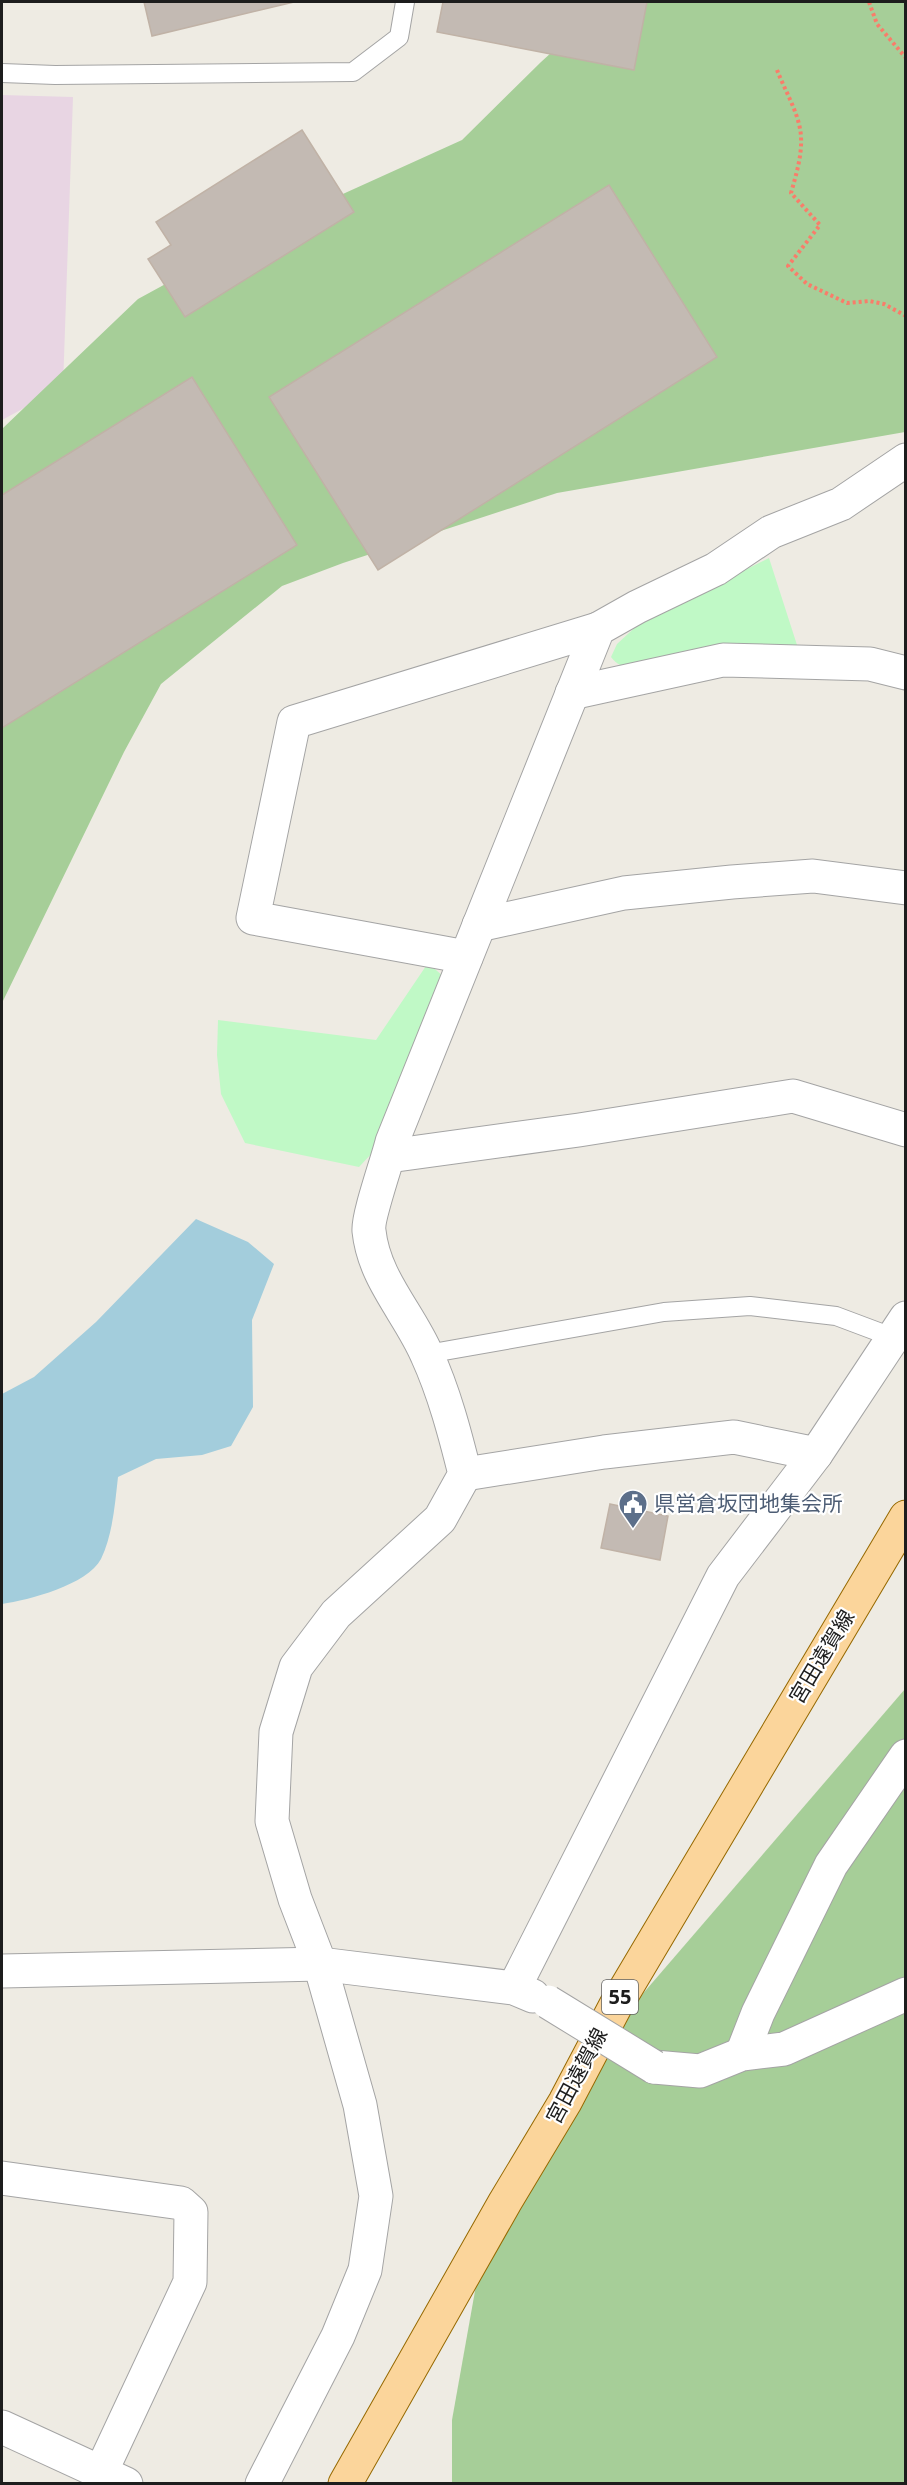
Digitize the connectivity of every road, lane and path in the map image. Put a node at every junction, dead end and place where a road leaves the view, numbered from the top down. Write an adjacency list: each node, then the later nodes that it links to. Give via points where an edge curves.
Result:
1 (405, 2): 5 (lane, via 399,37 353,72)
2 (869, 2): 3 (path, via 877,24)
3 (906, 58)
4 (777, 70): 6 (path, via 801,136 790,193 820,225 788,266 807,284 847,303 884,304)
5 (2, 73)
6 (906, 316)
7 (906, 460): 8 (street, via 842,504 771,532 716,569)
8 (598, 629): 10 (street); 13 (street, via 294,722 253,918)
9 (906, 673): 10 (street, via 870,664 723,660)
10 (572, 693): 12 (street)
11 (906, 888): 12 (street, via 813,876 732,882 624,893)
12 (479, 925): 13 (street)
13 (466, 957): 15 (street)
14 (906, 1130): 15 (street, via 793,1096)
15 (389, 1156): 17 (street, via 368,1228 385,1281)
16 (899, 1327): 17 (lane, via 750,1306 664,1312); 18 (street)
17 (427, 1354): 19 (street)
18 (816, 1454): 19 (street, via 734,1437); 24 (street, via 723,1576)
19 (465, 1474): 22 (street, via 440,1519 336,1614 296,1668 276,1732 272,1821 295,1899)
20 (906, 1517): 31 (main road, 宮田遠賀線 / 55, via 616,2005 565,2102)
21 (906, 1756): 26 (street, via 831,1865)
22 (320, 1964): 23 (street); 24 (street); 30 (street, via 360,2105 376,2196 361,2281 339,2336)
23 (2, 1971)
24 (514, 1988): 26 (street, bridge, via 548,2002 654,2067 700,2071)
25 (906, 1994): 26 (street, via 784,2049)
26 (742, 2054)
27 (2, 2178): 29 (street, via 181,2203 191,2212 190,2282)
28 (2, 2427): 29 (street)
29 (114, 2478)
30 (262, 2484)
31 (345, 2484)

